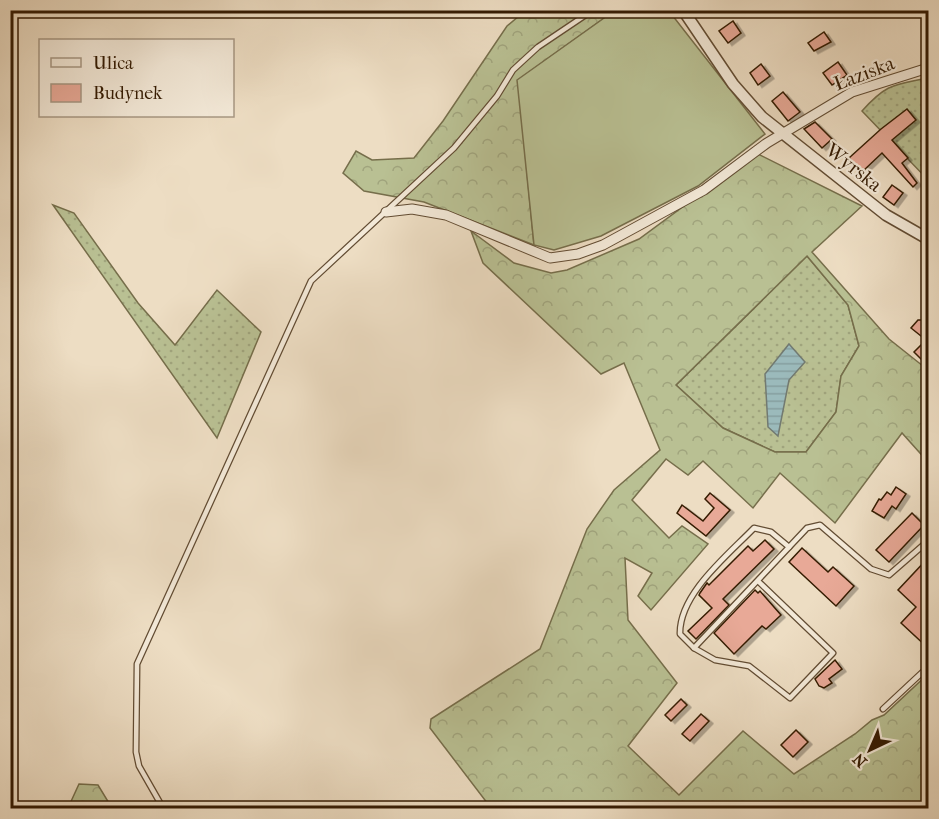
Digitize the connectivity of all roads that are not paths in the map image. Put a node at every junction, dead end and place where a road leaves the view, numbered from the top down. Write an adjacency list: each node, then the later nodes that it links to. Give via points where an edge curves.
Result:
1 (593, 10): 5 (lane, via 538,47 513,70 454,148)
2 (683, 10): 4 (street, Wyrska, via 734,84 762,117)
3 (928, 68): 4 (street, Łaziska, via 852,92)
4 (783, 134): 5 (street, Łaziska, via 704,190 603,245 578,254 550,258 446,214 412,209); 6 (street, Wyrska, via 886,215)
5 (386, 212): 13 (lane, via 311,281 137,664 136,752 139,766)
6 (928, 239)
7 (928, 541): 8 (lane, via 890,575 871,569 820,525 807,528)
8 (789, 548): 9 (lane); 10 (lane, via 771,532 754,528 693,592 680,623 680,634)
9 (758, 581): 10 (lane); 10 (lane, via 833,653 797,691 790,698 749,666 715,660)
10 (694, 648)
11 (928, 667): 12 (lane)
12 (883, 709)
13 (163, 808)

